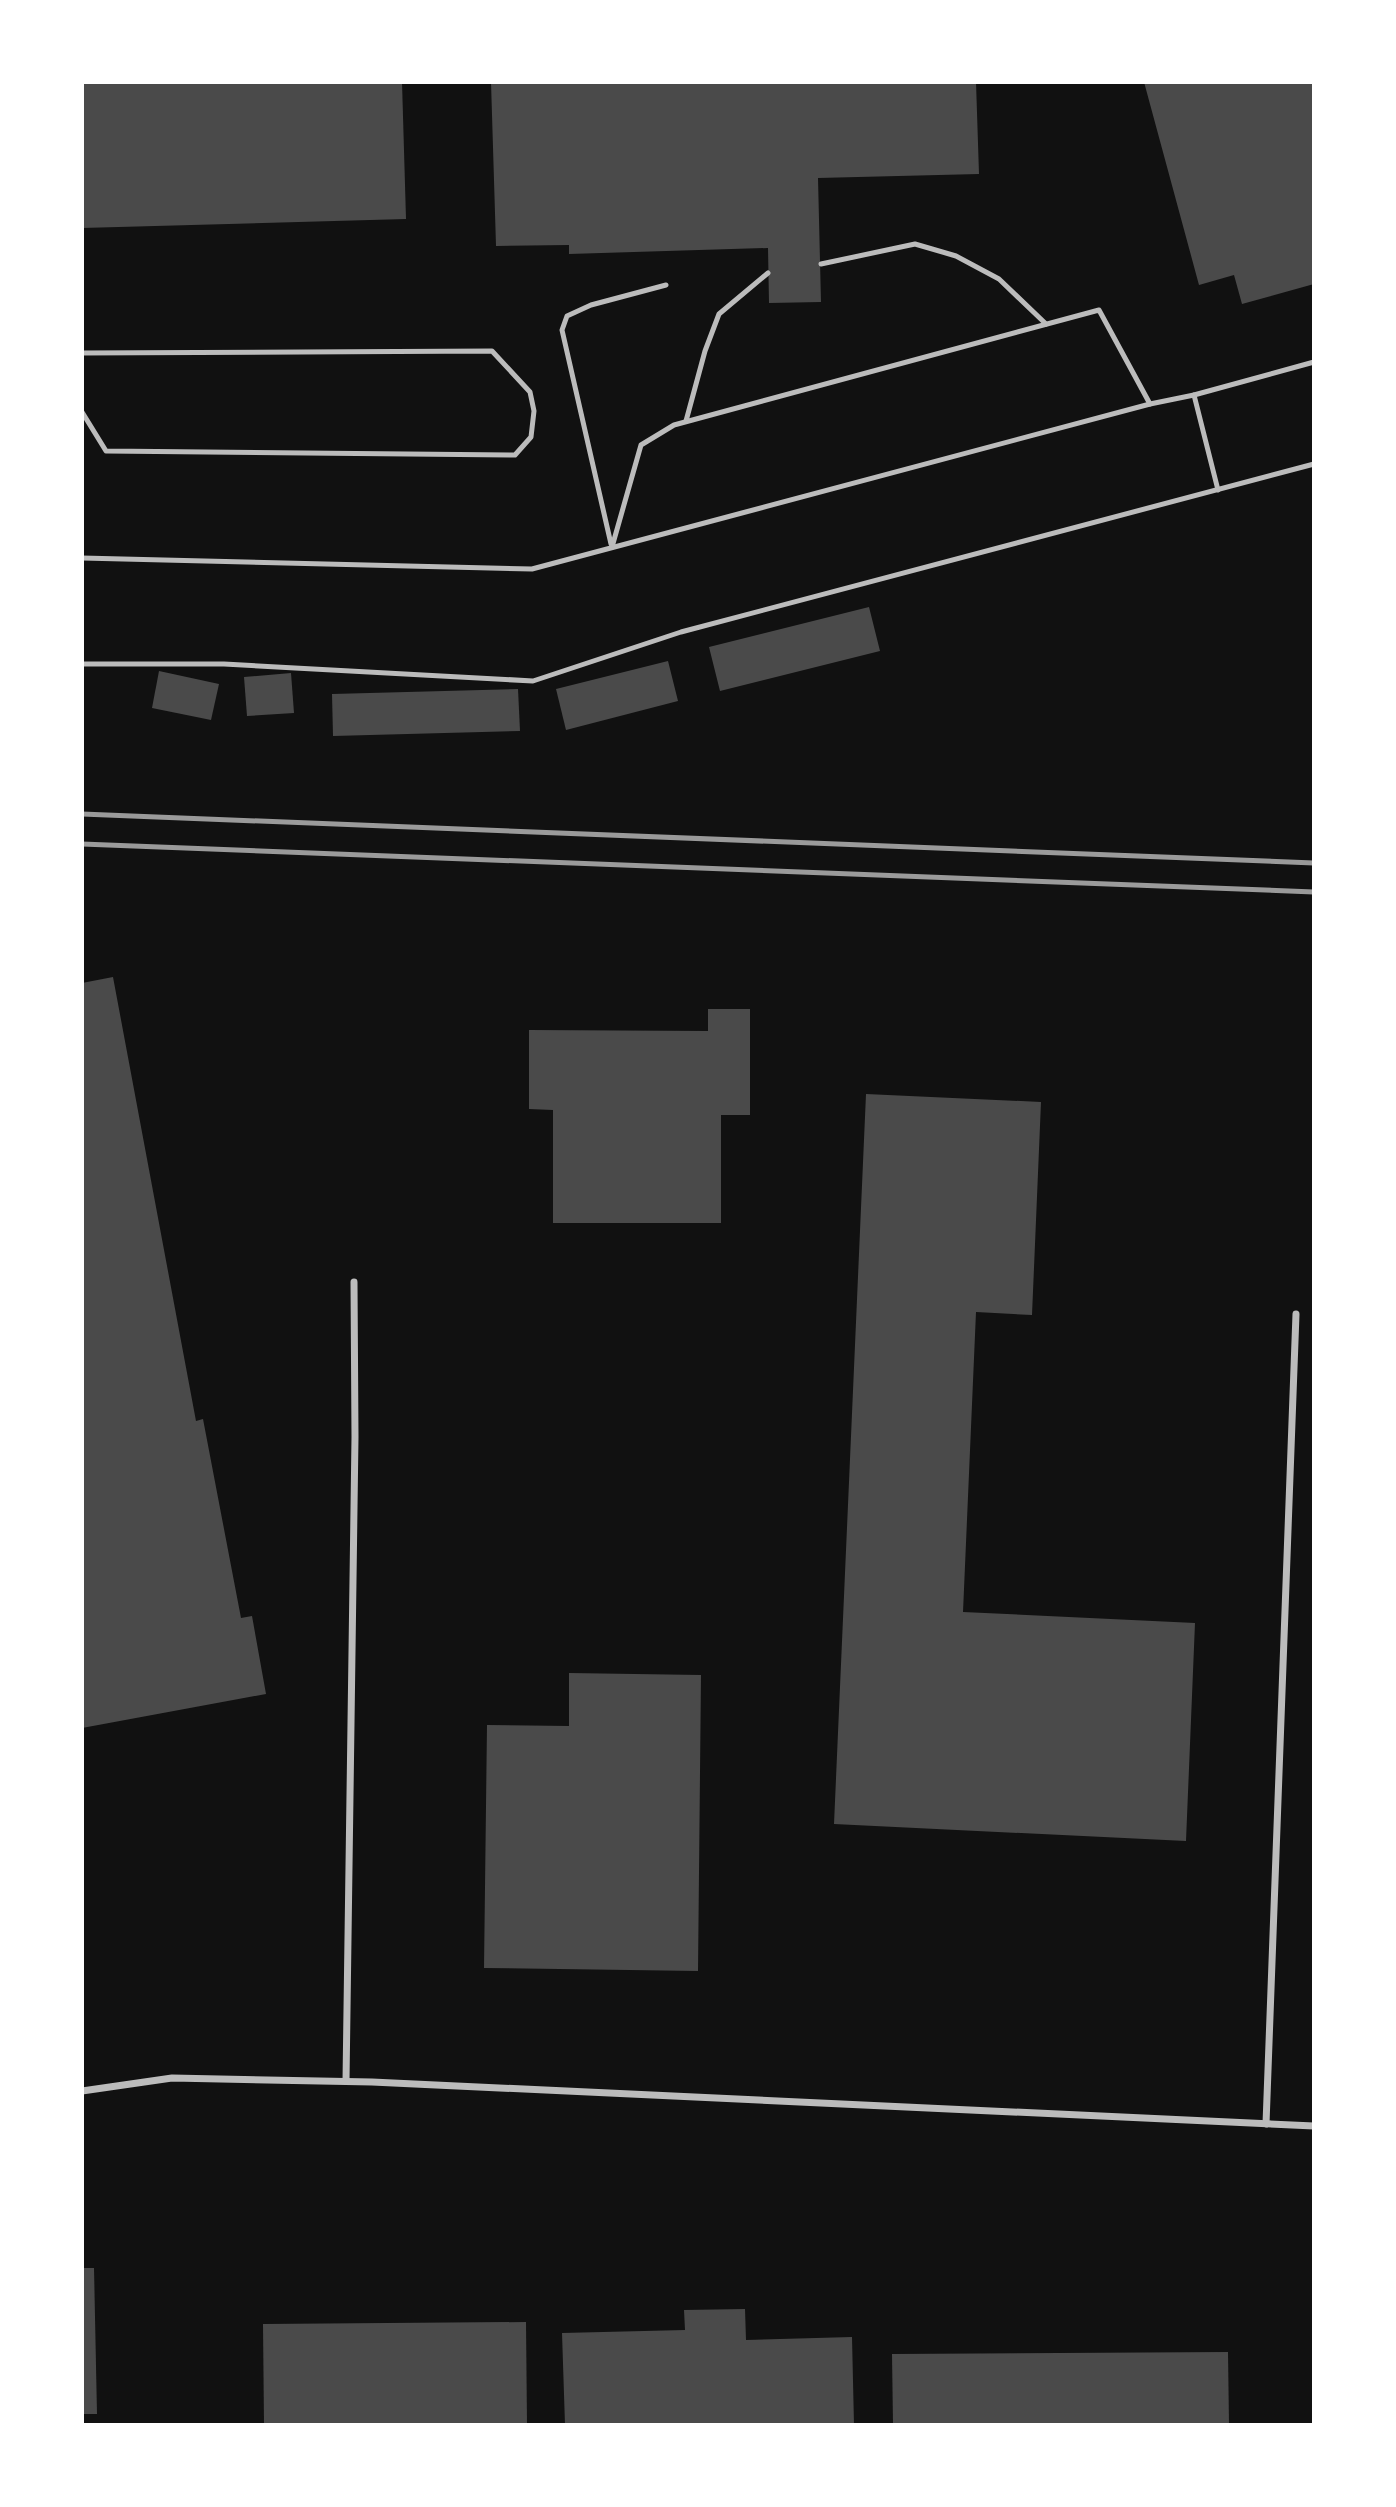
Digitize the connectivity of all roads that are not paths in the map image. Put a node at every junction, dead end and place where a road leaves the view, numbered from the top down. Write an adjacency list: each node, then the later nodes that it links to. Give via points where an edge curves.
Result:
1 (821, 264): 4 (lane, via 915,244 956,256 999,279)
2 (768, 273): 10 (lane, via 719,314)
3 (666, 285): 13 (lane, via 591,305 568,316 562,330)
4 (1046, 324): 8 (lane, via 1099,310); 10 (lane)
5 (82, 353): 9 (lane, via 492,351 530,392 534,411 531,437 514,455 106,451)
6 (1314, 362): 7 (lane)
7 (1194, 395): 8 (lane); 12 (lane)
8 (1150, 404): 13 (lane)
9 (82, 412)
10 (687, 421): 13 (lane, via 641,445)
11 (1314, 464): 12 (lane)
12 (1219, 490): 15 (lane, via 681,632 533,681 224,664)
13 (612, 547): 14 (lane, via 532,569)
14 (82, 558)
15 (82, 664)
16 (354, 1282): 18 (street)
17 (1296, 1314): 20 (street)
18 (346, 2081): 19 (street, via 172,2078); 20 (street)
19 (82, 2091)
20 (1266, 2124): 21 (street)
21 (1314, 2126)

